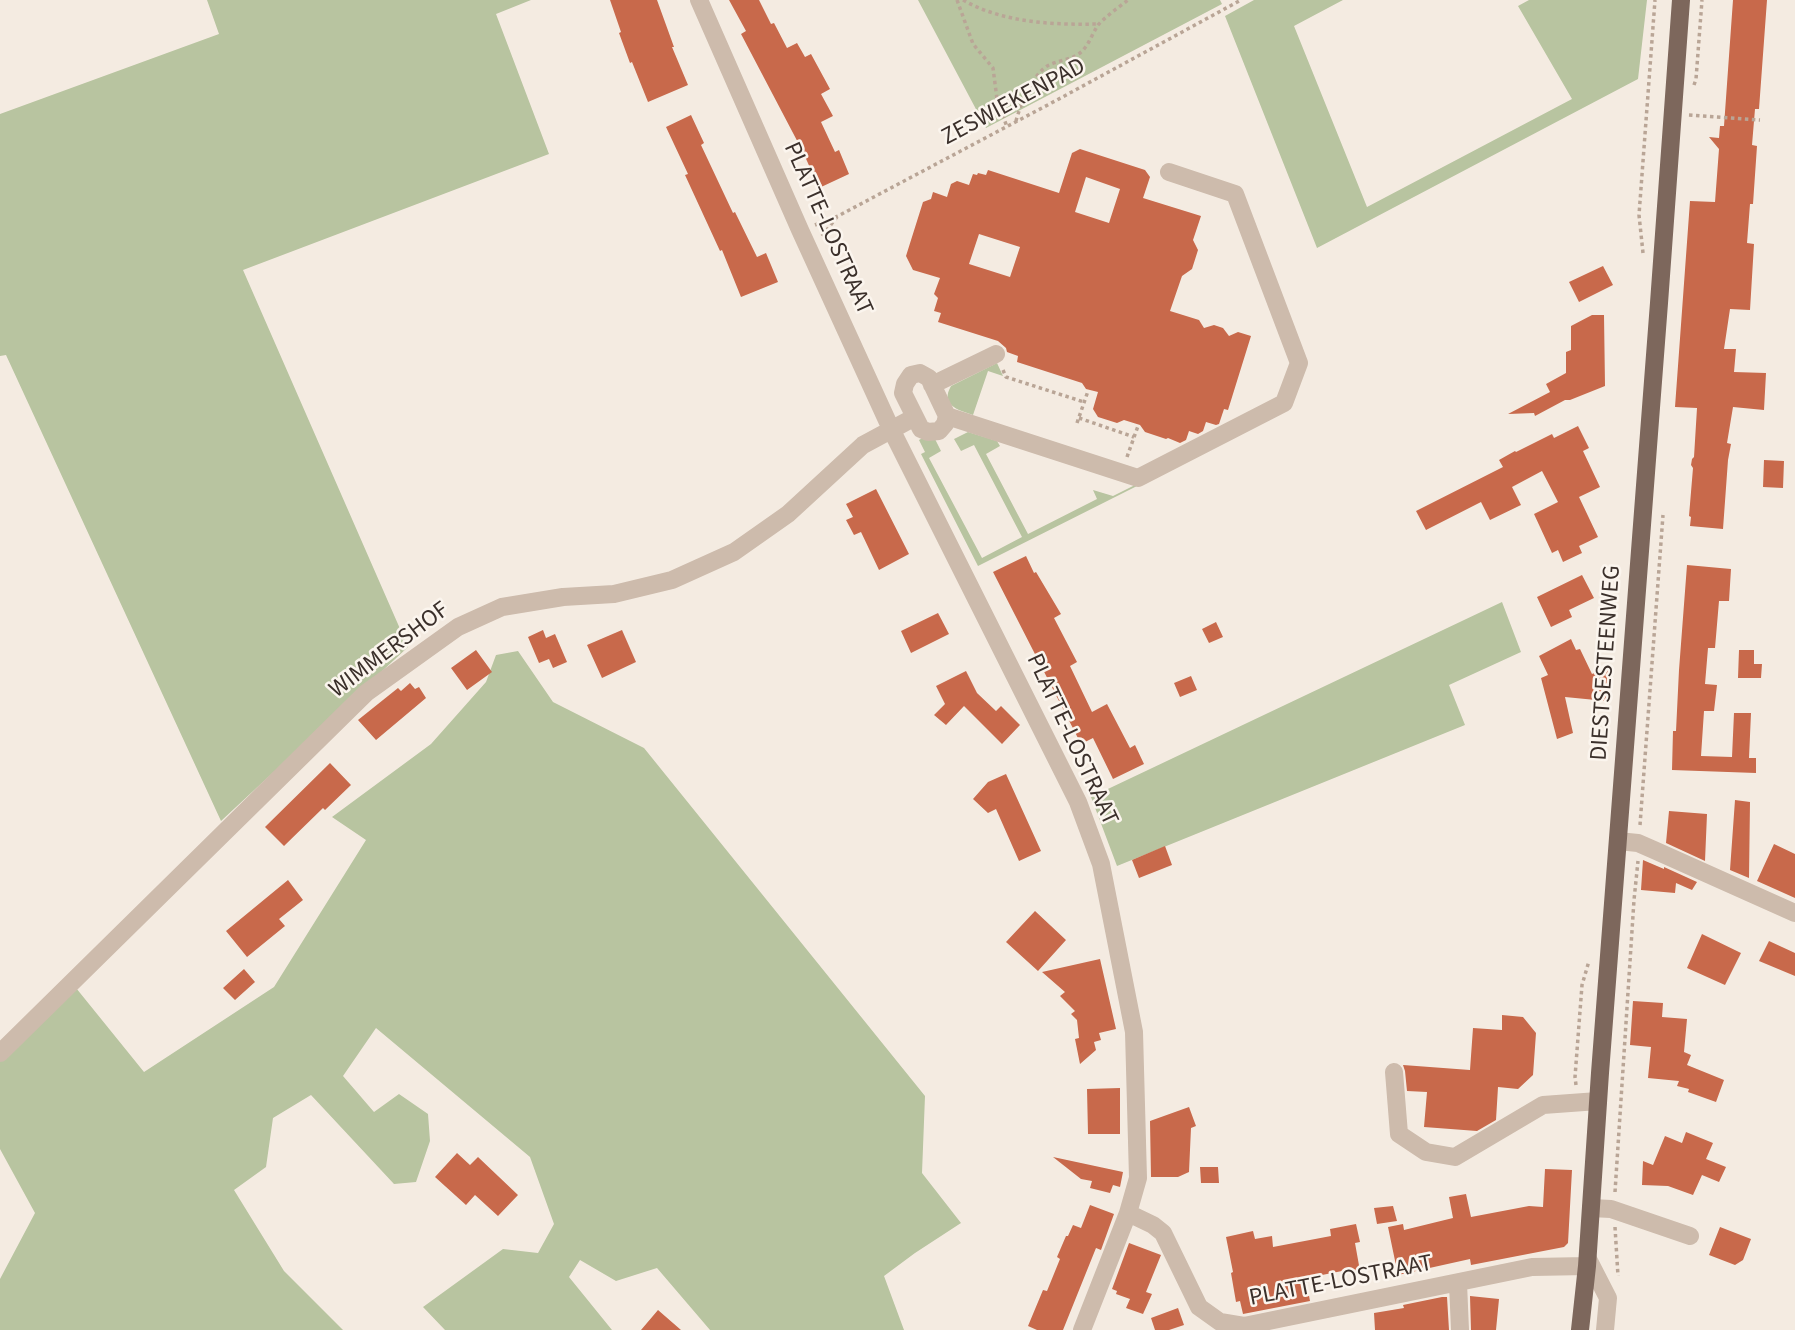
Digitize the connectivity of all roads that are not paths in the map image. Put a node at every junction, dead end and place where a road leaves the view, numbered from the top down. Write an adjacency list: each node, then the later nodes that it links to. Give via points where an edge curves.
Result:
1 (699, 0): 8 (street, PLATTE-LOSTRAAT)
2 (1681, 0): 9 (main road, DIESTSESTEENWEG)
3 (1169, 172): 6 (street, via 1235,194 1299,363 1284,403 1138,478)
4 (996, 354): 5 (street)
5 (932, 385): 6 (street); 7 (street, via 920,373 911,375 905,384 903,393)
6 (947, 416): 7 (street, via 939,431 928,432)
7 (915, 417): 8 (street, WIMMERSHOF)
8 (891, 429): 11 (street, WIMMERSHOF, via 863,446 788,514 734,552 672,580 614,594 502,607 458,627 418,654 366,693); 15 (street, PLATTE-LOSTRAAT, via 1078,802 1101,864 1134,1032 1138,1178)
9 (1618, 841): 10 (street, via 1654,850); 13 (main road, DIESTSESTEENWEG)
10 (1795, 913)
11 (0, 1053)
12 (1394, 1073): 13 (street, via 1399,1134 1426,1152 1455,1157 1543,1105)
13 (1598, 1101): 14 (main road, DIESTSESTEENWEG)
14 (1591, 1208): 16 (street, via 1615,1210); 17 (main road, DIESTSESTEENWEG)
15 (1128, 1213): 19 (street, PLATTE-LOSTRAAT, via 1163,1233 1199,1307); 20 (street)
16 (1690, 1236)
17 (1587, 1262): 18 (street, PLATTE-LOSTRAAT, via 1532,1267); 22 (main road, DIESTSESTEENWEG); 23 (street, via 1608,1298)
18 (1458, 1283): 19 (street, PLATTE-LOSTRAAT, via 1244,1326); 21 (street, PLATTE-LOSTRAAT)
19 (1218, 1326)
20 (1082, 1330)
21 (1460, 1330)
22 (1580, 1330)
23 (1605, 1330)

